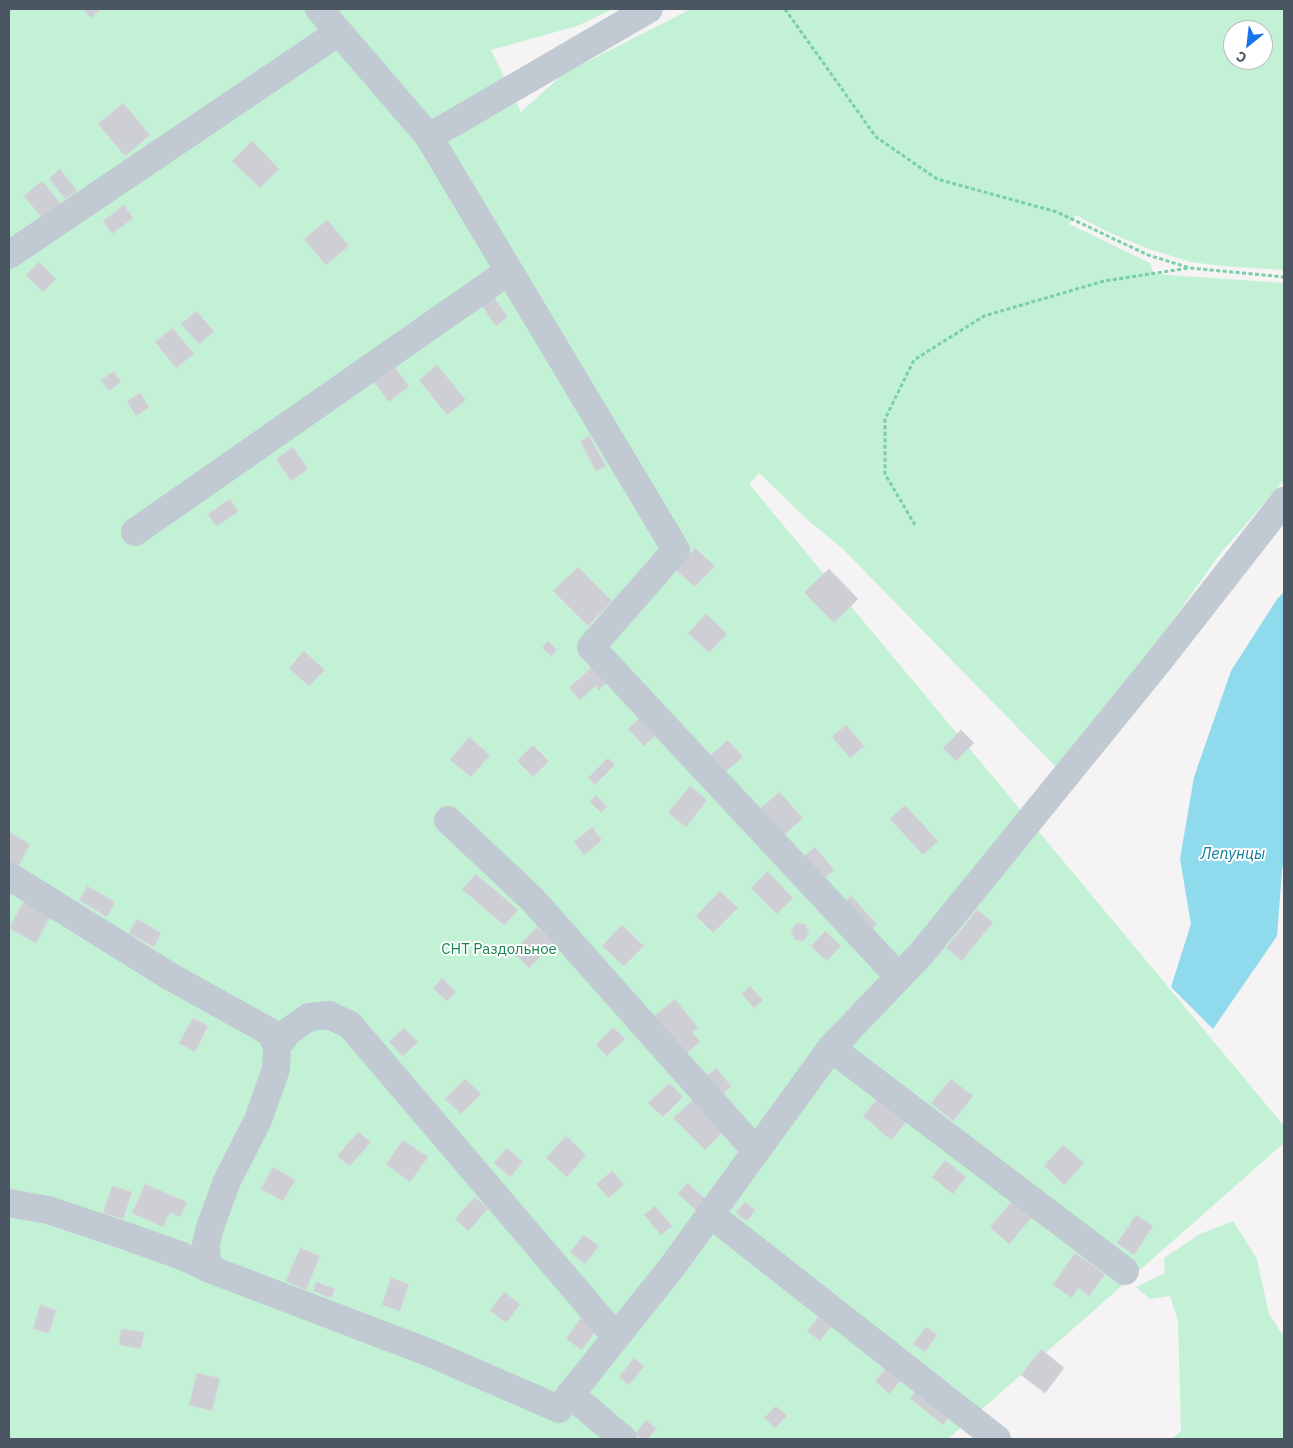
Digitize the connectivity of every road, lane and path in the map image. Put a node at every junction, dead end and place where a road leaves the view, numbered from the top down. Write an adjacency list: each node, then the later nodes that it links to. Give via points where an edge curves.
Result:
1 (319, 9): 4 (lane)
2 (650, 9): 5 (lane)
3 (785, 9): 7 (path, via 876,137 937,179 1057,212 1148,254)
4 (339, 32): 5 (lane); 6 (lane)
5 (429, 137): 8 (lane)
6 (9, 255)
7 (1190, 268): 9 (path); 11 (path, via 1104,281 984,316 914,360 885,419 885,474)
8 (509, 271): 12 (lane); 15 (lane, via 676,550 591,646)
9 (1284, 277)
10 (1284, 501): 15 (lane, via 1159,661)
11 (915, 525)
12 (135, 532)
13 (448, 820): 18 (lane, via 533,900)
14 (9, 876): 16 (lane, via 171,978 270,1032)
15 (899, 977): 17 (lane)
16 (277, 1046): 21 (lane, via 276,1069 261,1112 227,1182 210,1227 206,1244); 23 (lane, via 288,1030 309,1017 329,1015 350,1025)
17 (831, 1048): 18 (lane); 22 (lane)
18 (756, 1151): 20 (lane)
19 (9, 1203): 21 (lane, via 48,1210 182,1256)
20 (710, 1214): 23 (lane); 26 (lane)
21 (207, 1268): 24 (lane, via 430,1353 559,1409)
22 (1125, 1272)
23 (616, 1337): 24 (lane)
24 (570, 1394): 25 (lane)
25 (623, 1439)
26 (997, 1439)

